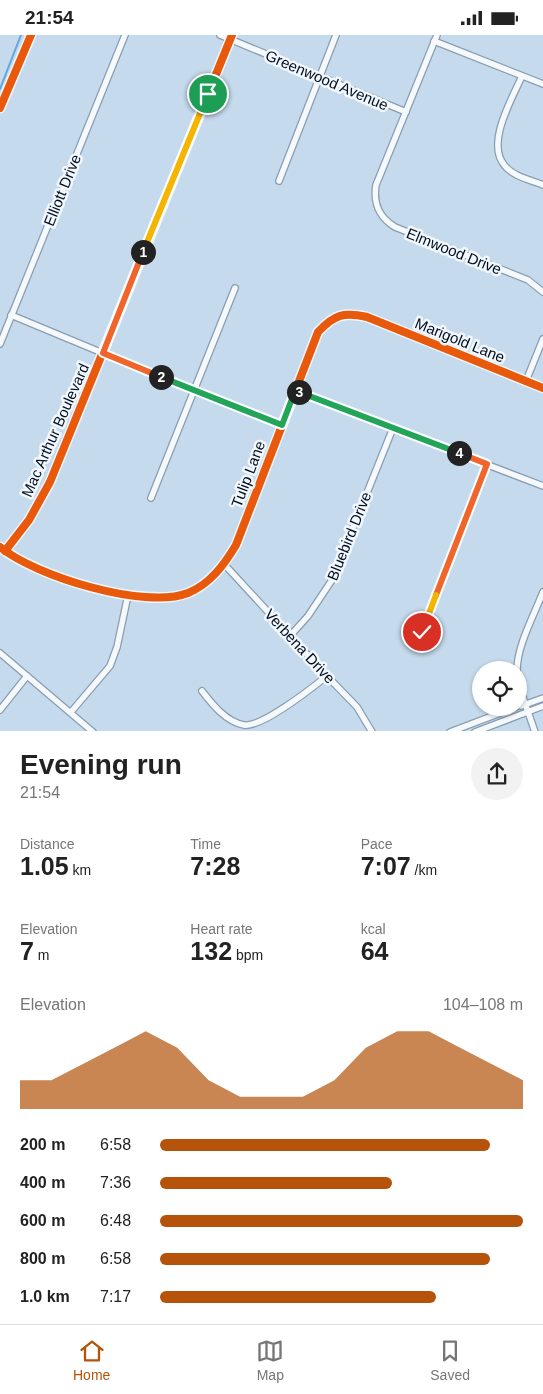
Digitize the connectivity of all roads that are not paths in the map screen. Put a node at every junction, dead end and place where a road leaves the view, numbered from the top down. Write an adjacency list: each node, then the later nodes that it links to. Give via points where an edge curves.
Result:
1 (125, 35): 14 (street, Elliott Drive)
2 (220, 35): 4 (street, Greenwood Avenue)
3 (336, 35): 7 (street)
4 (232, 37): 7 (street, Greenwood Avenue); 18 (street, Mac Arthur Boulevard)
5 (436, 38): 6 (street); 9 (street)
6 (522, 76): 8 (street); 11 (street, via 498,135 498,152 510,170)
7 (319, 77): 9 (street, Greenwood Avenue); 10 (street)
8 (543, 84)
9 (406, 112): 13 (street, Elmwood Drive, via 376,185 375,201 387,223 528,280)
10 (279, 181)
11 (543, 185)
12 (235, 288): 21 (street)
13 (543, 292)
14 (11, 315): 17 (street, Elliott Drive); 18 (street)
15 (367, 317): 19 (street, Marigold Lane); 22 (street, Tulip Lane, via 350,313 329,320 318,331)
16 (543, 339): 19 (street)
17 (0, 345)
18 (103, 353): 21 (street); 28 (street, Mac Arthur Boulevard, via 50,482 29,520)
19 (526, 381): 20 (street, Marigold Lane)
20 (543, 388)
21 (194, 391): 23 (street); 27 (street)
22 (295, 391): 23 (street, Tulip Lane); 24 (street)
23 (282, 425): 29 (street, Tulip Lane, via 236,545)
24 (393, 428): 25 (street); 33 (street, Bluebird Drive, via 332,580 308,616)
25 (487, 464): 26 (street); 32 (street)
26 (543, 486)
27 (151, 497)
28 (2, 549): 31 (street, Tulip Lane, via 56,576)
29 (224, 564): 31 (street, Tulip Lane, via 210,579 188,593 161,598); 33 (street, Verbena Drive)
30 (543, 592): 35 (street)
31 (128, 595): 43 (street, via 110,666)
32 (422, 632)
33 (290, 635): 36 (street, Verbena Drive)
34 (0, 653): 37 (street)
35 (517, 661)
36 (327, 676): 38 (street, via 255,725 234,722); 48 (street, Verbena Drive, via 357,707)
37 (27, 677): 42 (street); 43 (street)
38 (202, 691)
39 (543, 698): 40 (street)
40 (527, 704)
41 (543, 707): 44 (street)
42 (0, 710)
43 (71, 712): 47 (street)
44 (527, 712): 51 (street)
45 (492, 716): 49 (street)
46 (516, 716): 50 (street)
47 (93, 731)
48 (372, 731)
49 (450, 731)
50 (475, 731)
51 (535, 731)

